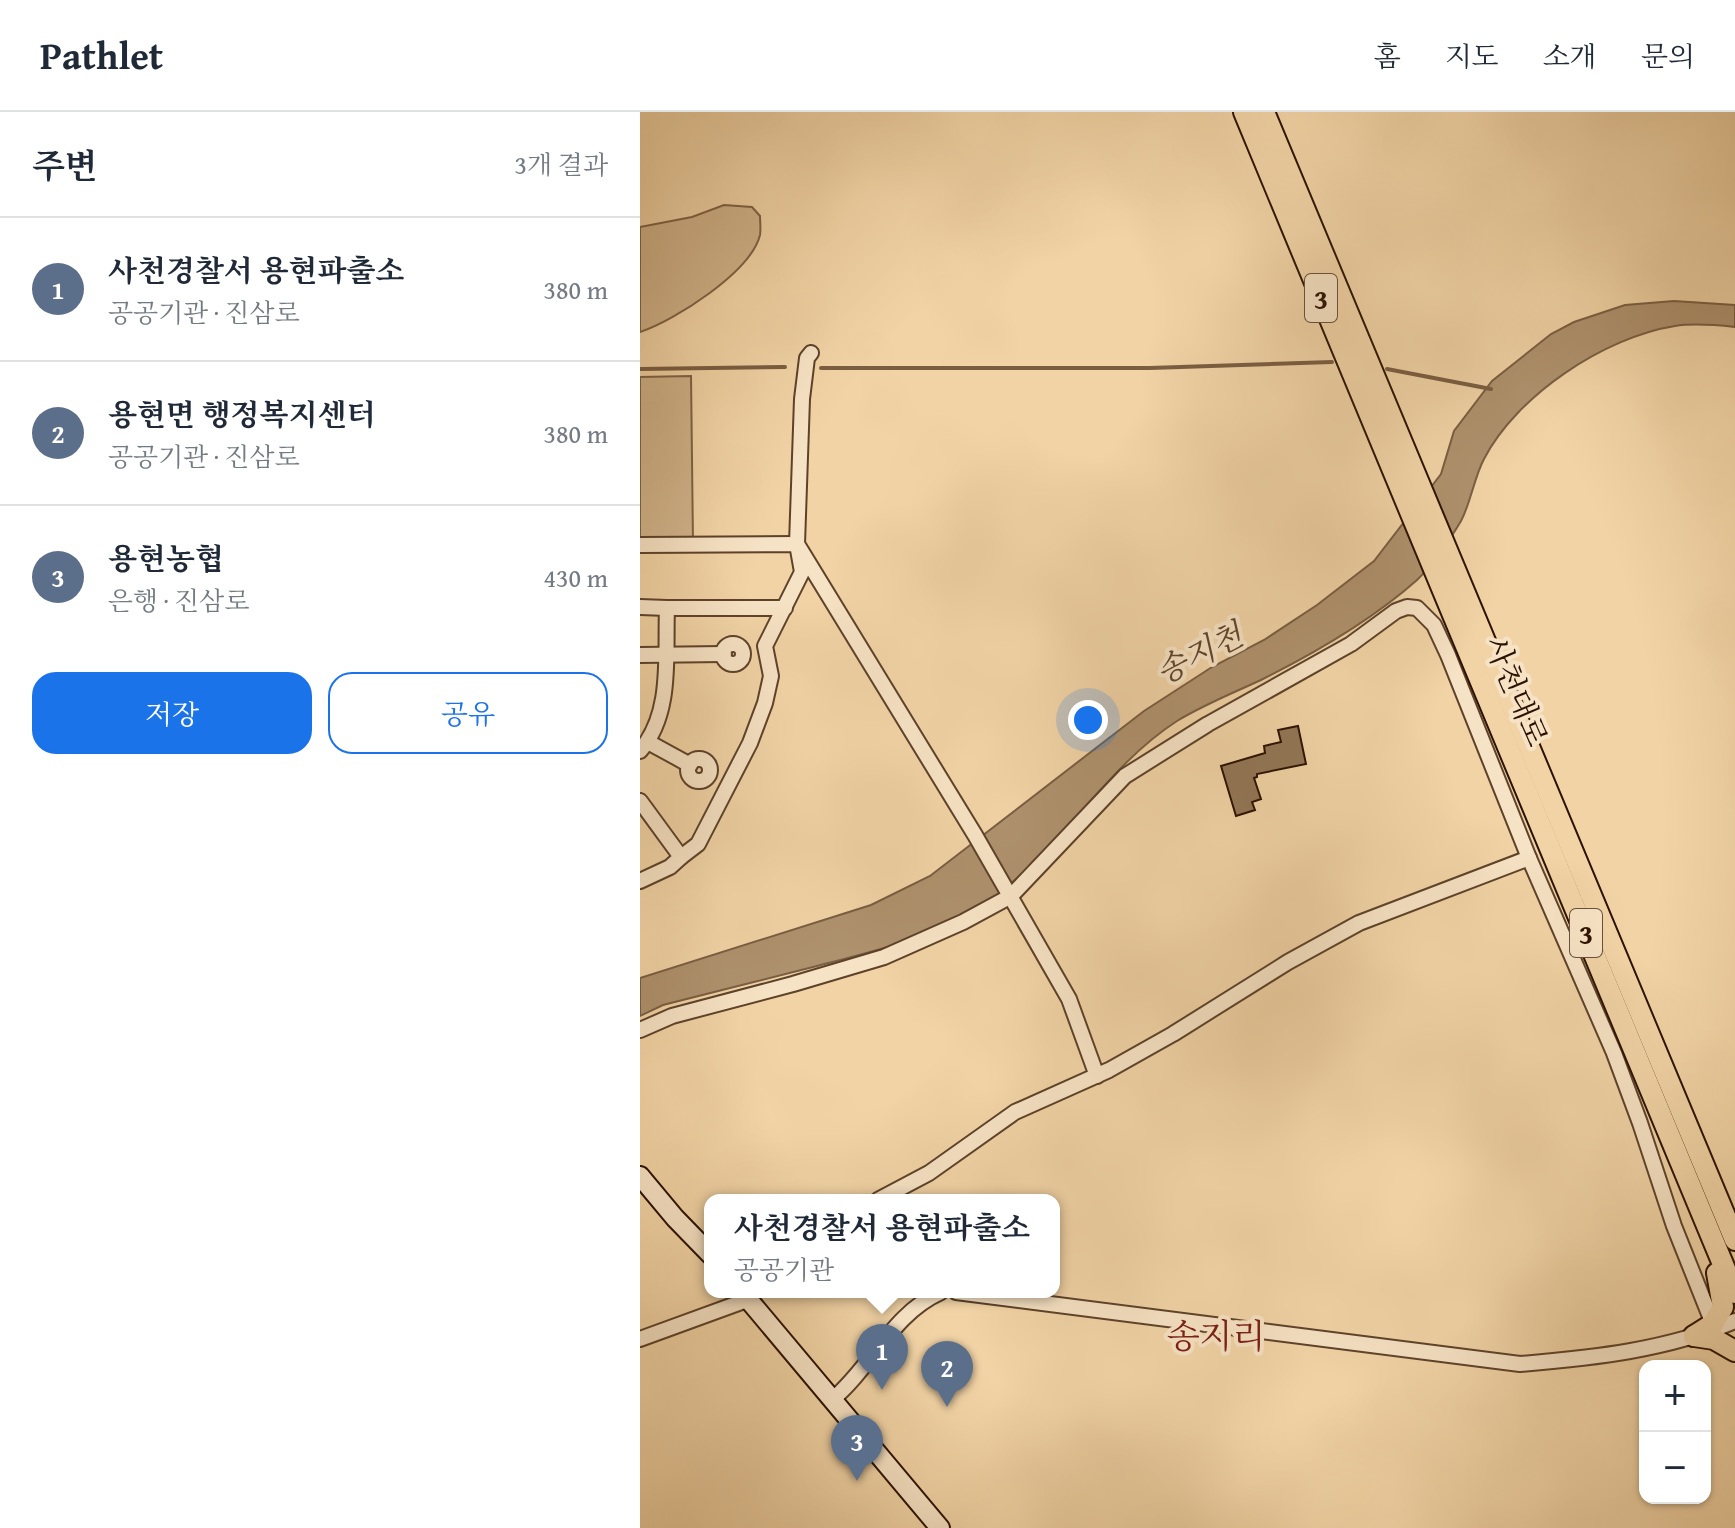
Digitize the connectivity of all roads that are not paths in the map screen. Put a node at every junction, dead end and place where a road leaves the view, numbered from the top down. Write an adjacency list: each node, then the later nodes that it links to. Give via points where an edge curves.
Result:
1 (1244, 112): 6 (main road, 사천대로 / 3, via 1398,484)
2 (1264, 112): 6 (main road, 사천대로 / 3, via 1413,469)
3 (809, 356): 4 (street, via 802,399)
4 (797, 544): 5 (street); 9 (street, via 802,572); 19 (street)
5 (640, 545)
6 (1443, 568): 24 (main road, 사천대로 / 3)
7 (640, 607): 8 (street)
8 (667, 608): 9 (street); 12 (street)
9 (785, 608): 16 (street, via 765,646 771,676 750,743 698,844)
10 (724, 654): 12 (street)
11 (640, 655): 12 (street)
12 (665, 655): 13 (street, via 666,687)
13 (644, 747): 14 (street)
14 (690, 765)
15 (640, 801): 16 (street)
16 (681, 857): 18 (street)
17 (1529, 858): 19 (street, via 1434,625 1417,608 1407,607 1125,776); 21 (street, via 1359,923); 34 (street, via 1614,1053)
18 (640, 881)
19 (1009, 893): 20 (street, via 950,929 884,957 672,1016); 21 (street, via 1074,1007)
20 (640, 1030)
21 (1097, 1076): 23 (street, via 1015,1112 929,1173)
22 (640, 1176): 27 (street)
23 (889, 1194)
24 (1716, 1218): 25 (main road); 26 (main road, 사천대로 / 3); 28 (main road, 사천대로 / 3); 34 (main road, via 1723,1307)
25 (1735, 1233)
26 (1735, 1240)
27 (704, 1248)
28 (1735, 1293)
29 (739, 1298): 36 (street)
30 (746, 1298): 38 (street)
31 (931, 1298): 38 (street, via 911,1310)
32 (1003, 1298): 35 (street, via 1520,1364 1603,1357)
33 (1735, 1321): 35 (street)
34 (1713, 1324): 35 (main road)
35 (1694, 1336): 37 (main road, via 1714,1339)
36 (640, 1339)
37 (1735, 1351)
38 (833, 1399): 39 (street)
39 (940, 1528)

